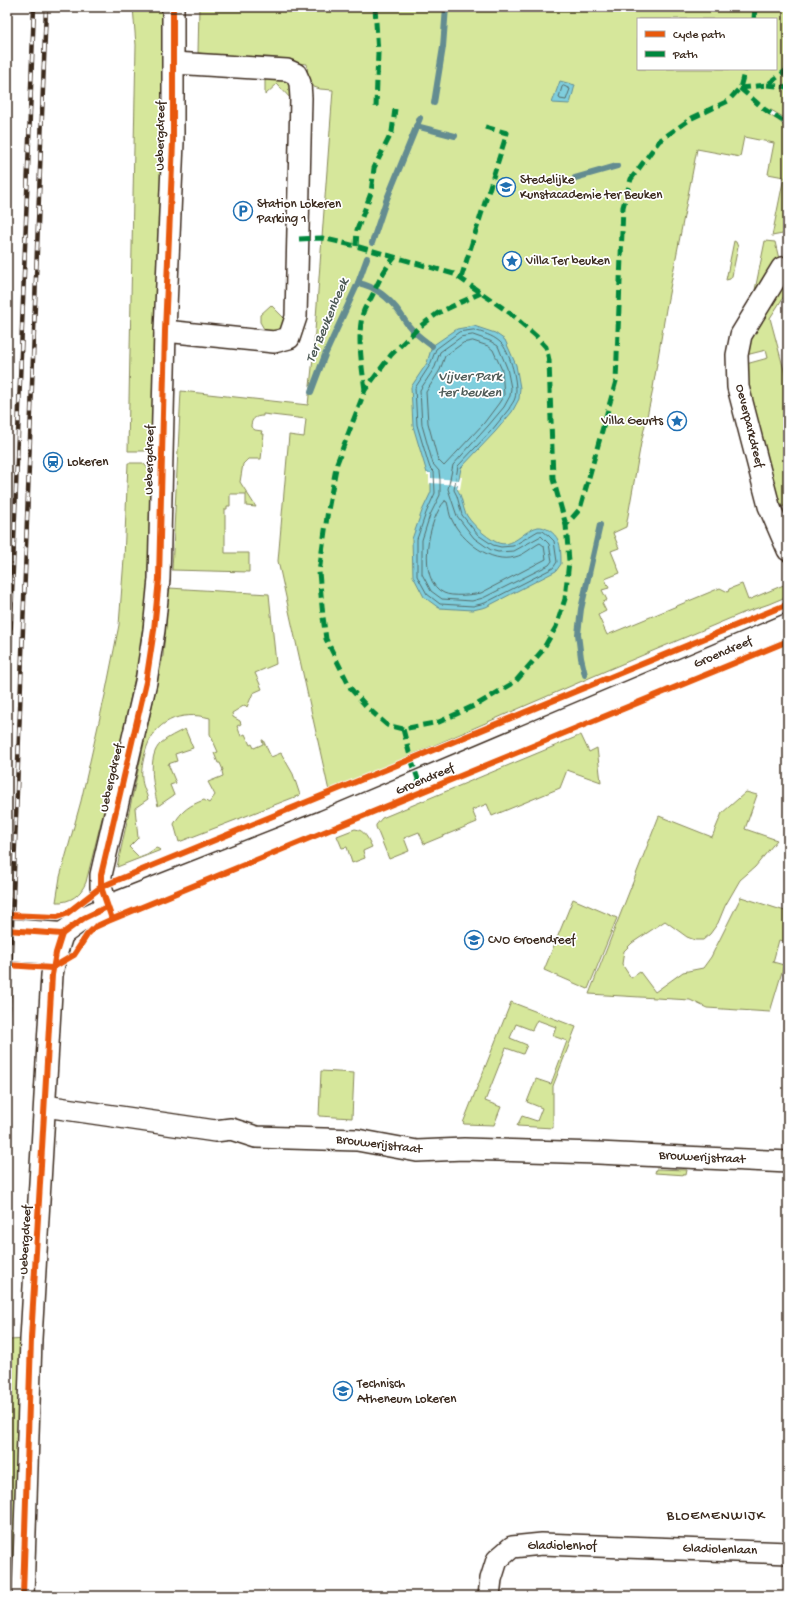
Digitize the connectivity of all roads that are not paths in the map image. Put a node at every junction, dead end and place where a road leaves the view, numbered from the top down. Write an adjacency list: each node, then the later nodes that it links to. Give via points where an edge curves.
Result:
1 (173, 7): 2 (street, Uebergdreef)
2 (174, 63): 4 (street, Uebergdreef); 4 (street, via 287,70 296,74 298,78 300,106 296,317 289,338 274,342)
3 (788, 266): 5 (street, Oeverparkdreef, via 782,268 741,335 737,355 738,388 769,506)
4 (165, 331): 7 (street, Uebergdreef, via 159,579 154,630 146,682 101,875 101,887)
5 (788, 550)
6 (788, 625): 7 (street, Groendreef, via 323,822)
7 (107, 907): 9 (street, Groendreef, via 84,918)
8 (7, 930): 9 (street)
9 (59, 943): 10 (street); 11 (street, Uebergdreef, via 52,968)
10 (7, 950)
11 (45, 1106): 12 (street, Brouwerijstraat, via 215,1131 231,1129 256,1137 357,1140 417,1151 464,1149); 16 (street, Uebergdreef, via 31,1339)
12 (788, 1162)
13 (652, 1548): 14 (street, Gladiolenlaan); 15 (street, Gladiolenhof, via 542,1544 512,1547 497,1560)
14 (788, 1553)
15 (490, 1588)
16 (23, 1596)

